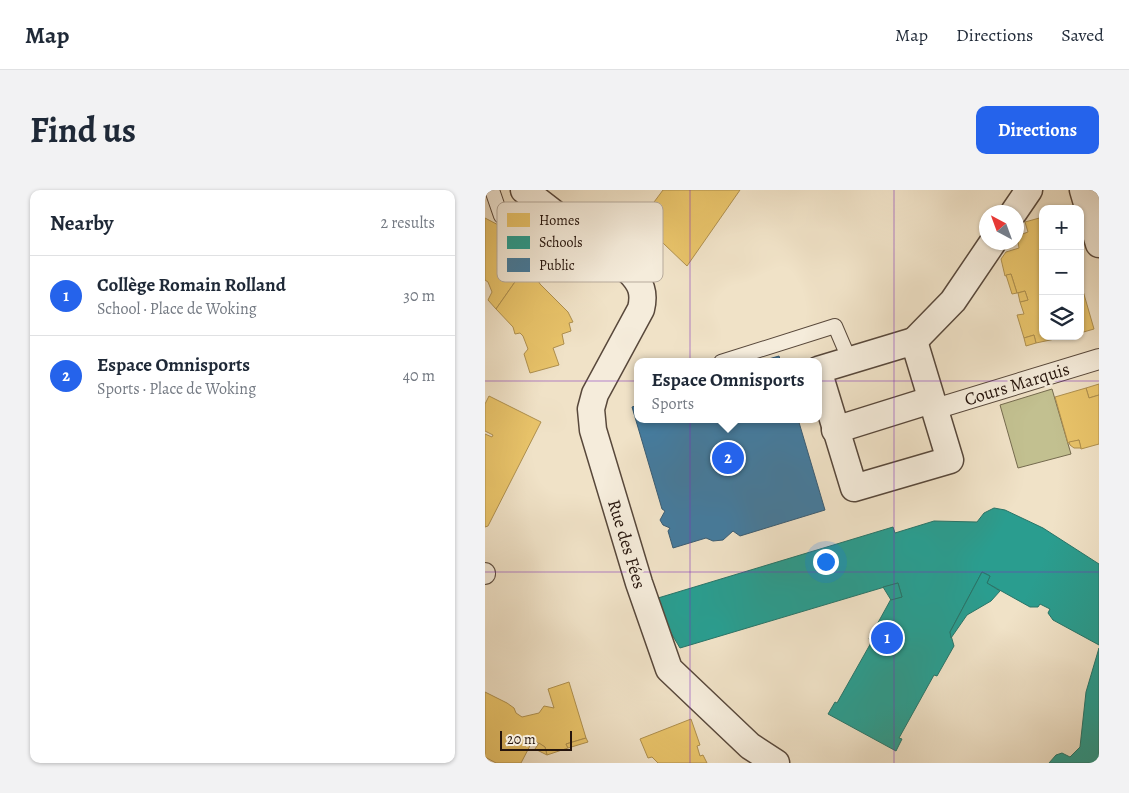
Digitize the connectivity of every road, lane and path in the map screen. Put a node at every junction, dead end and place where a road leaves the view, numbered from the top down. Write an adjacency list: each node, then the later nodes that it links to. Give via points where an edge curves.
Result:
1 (492, 190): 6 (lane)
2 (524, 190): 5 (street, Rue des Fées)
3 (1029, 190): 7 (street)
4 (1083, 190): 8 (street)
5 (540, 202)
6 (497, 204)
7 (1019, 205)
8 (1099, 244)
9 (988, 250): 11 (street, via 953,301)
10 (638, 282): 19 (street, Rue des Fées, via 644,298 641,309 595,394 591,408 593,430 639,583 669,669 751,746)
11 (914, 342): 14 (street); 17 (street)
12 (734, 358): 14 (lane, via 835,326)
13 (1099, 359): 17 (street, Cours Marquis)
14 (850, 361): 15 (street)
15 (822, 369)
16 (822, 384): 18 (street)
17 (933, 405): 18 (street); 18 (street, via 950,460 854,488)
18 (835, 430)
19 (776, 763)

